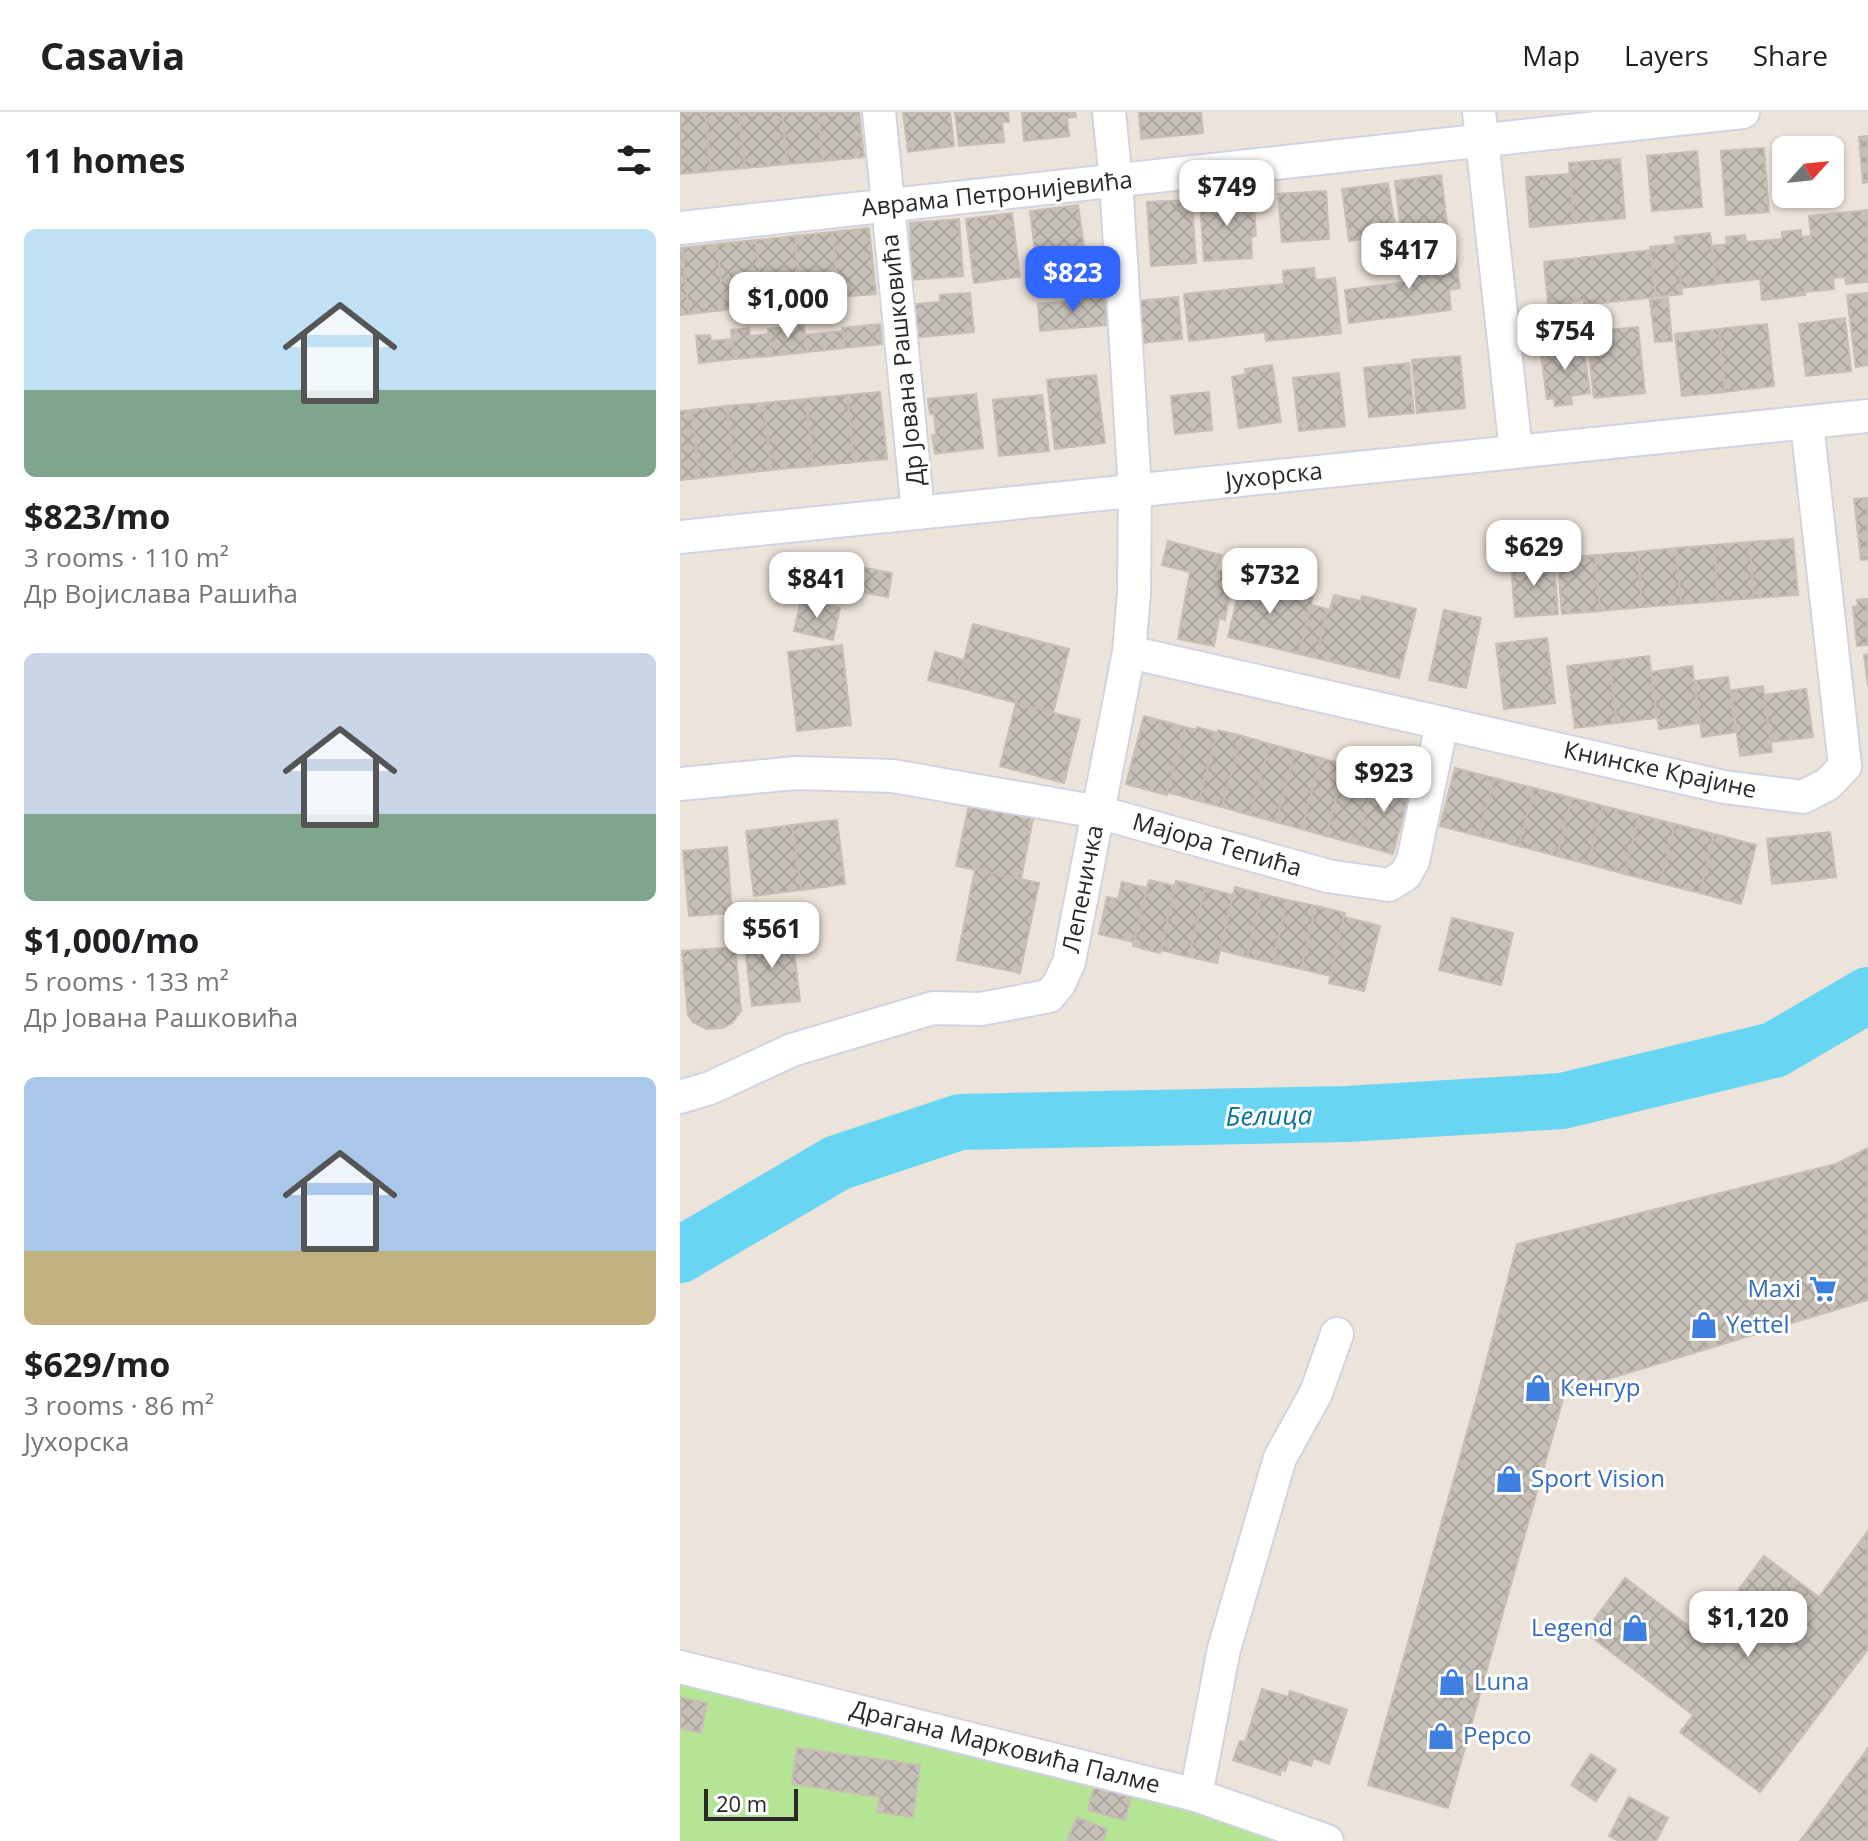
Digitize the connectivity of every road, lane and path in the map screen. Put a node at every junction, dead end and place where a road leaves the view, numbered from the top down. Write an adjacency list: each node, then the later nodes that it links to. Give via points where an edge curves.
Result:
1 (879, 112): 6 (street, Др Јована Рашковића)
2 (1109, 112): 5 (street, Лепеничка)
3 (1743, 112): 4 (street, Аврама Петронијевића)
4 (1480, 126): 5 (street, Аврама Петронијевића); 10 (street)
5 (1116, 181): 6 (street, Аврама Петронијевића); 11 (street, Лепеничка)
6 (888, 205): 7 (street, Аврама Петронијевића); 12 (street, Др Јована Рашковића)
7 (680, 228)
8 (1868, 416): 9 (street, Јухорска)
9 (1807, 423): 10 (street, Јухорска); 15 (street, Книнске Крајине, via 1845,766 1828,784 1803,797 1724,787)
10 (1516, 451): 11 (street, Јухорска)
11 (1135, 490): 12 (street, Јухорска); 14 (street, Лепеничка)
12 (918, 513): 13 (street, Јухорска)
13 (680, 537)
14 (1129, 652): 15 (street, Книнске Крајине); 17 (street, Лепеничка)
15 (1442, 723): 17 (street, Мајора Тепића, via 1413,861 1405,875 1389,885 1328,876)
16 (680, 784): 17 (street, Мајора Тепића, via 796,773 893,776)
17 (1098, 812): 18 (street, Лепеничка, via 1071,954 1049,996 981,1009 933,1008 792,1050)
18 (680, 1097)
19 (1337, 1334): 21 (street, via 1316,1393 1280,1458 1224,1649)
20 (680, 1667): 21 (street, Драгана Марковића Палме)
21 (1196, 1795): 22 (street, Драгана Марковића Палме)
22 (1327, 1841)

